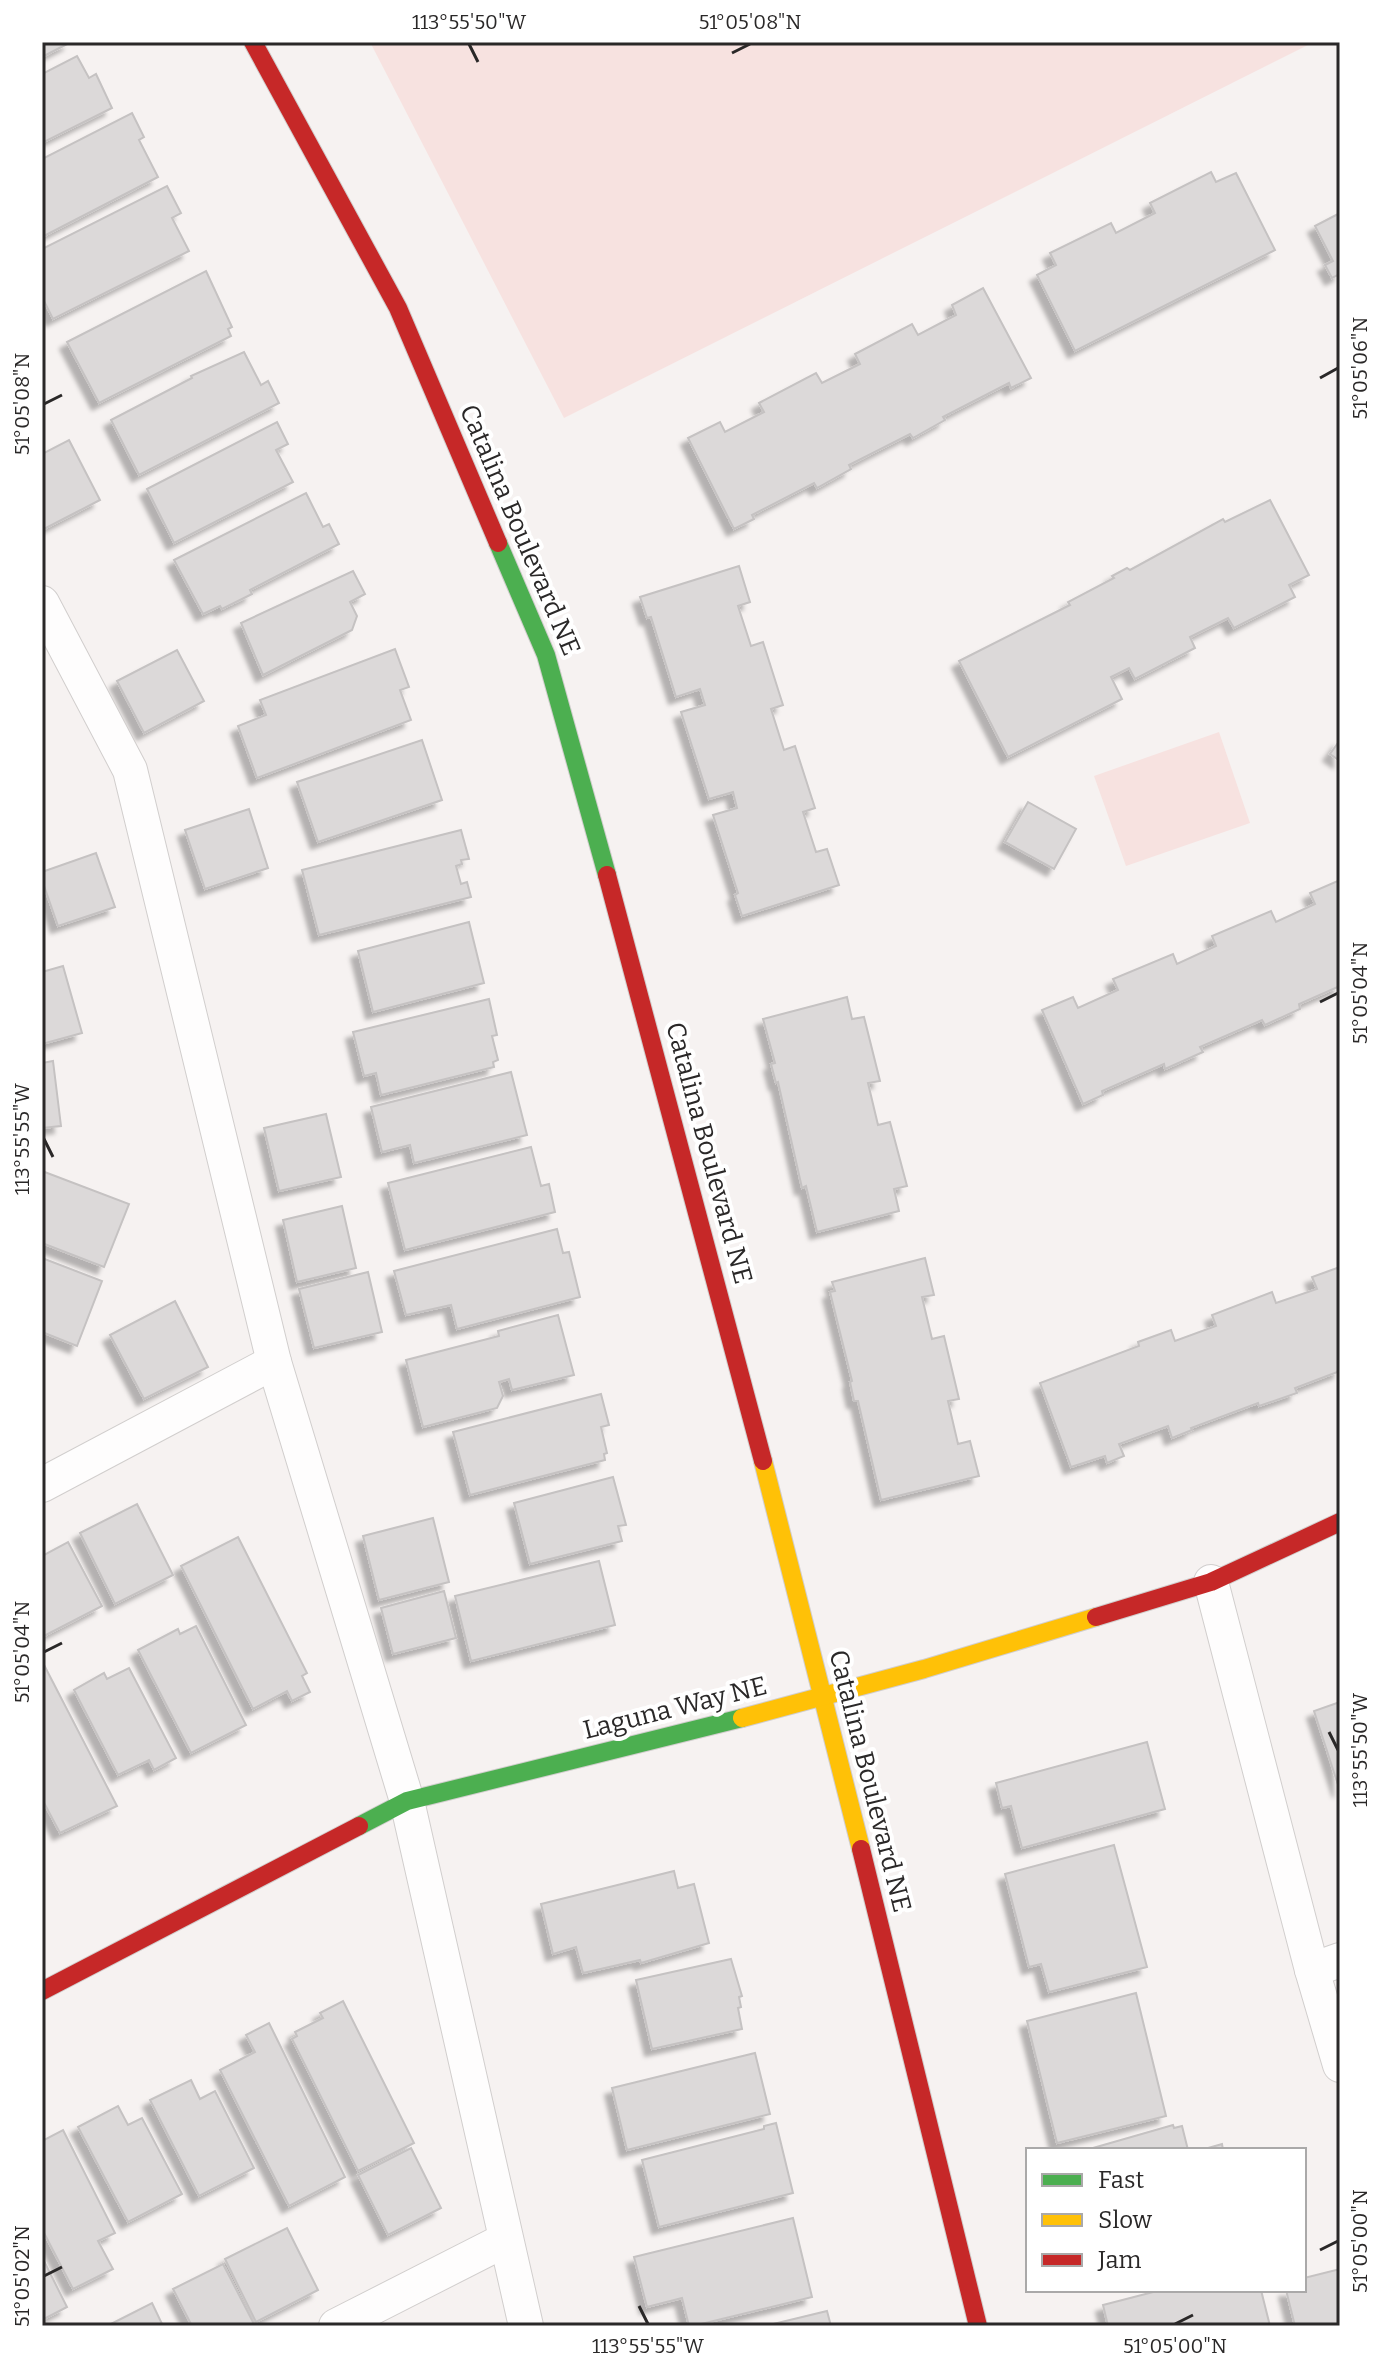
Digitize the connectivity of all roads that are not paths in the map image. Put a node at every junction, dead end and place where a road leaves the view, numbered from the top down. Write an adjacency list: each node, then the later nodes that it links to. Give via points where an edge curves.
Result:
1 (253, 42): 7 (street, Catalina Boulevard NE, via 398,308 546,655 643,1002)
2 (42, 603): 3 (lane, via 130,770)
3 (274, 1362): 4 (lane); 8 (lane)
4 (42, 1485)
5 (1340, 1522): 6 (street, Laguna Way NE)
6 (1211, 1582): 7 (street, Laguna Way NE); 9 (lane)
7 (822, 1698): 8 (street, Laguna Way NE); 15 (street, Catalina Boulevard NE)
8 (407, 1801): 10 (street, Laguna Way NE); 12 (lane)
9 (1326, 1965): 11 (lane)
10 (42, 1991)
11 (1340, 2065)
12 (505, 2240): 13 (lane); 14 (lane)
13 (336, 2326)
14 (526, 2326)
15 (978, 2326)

